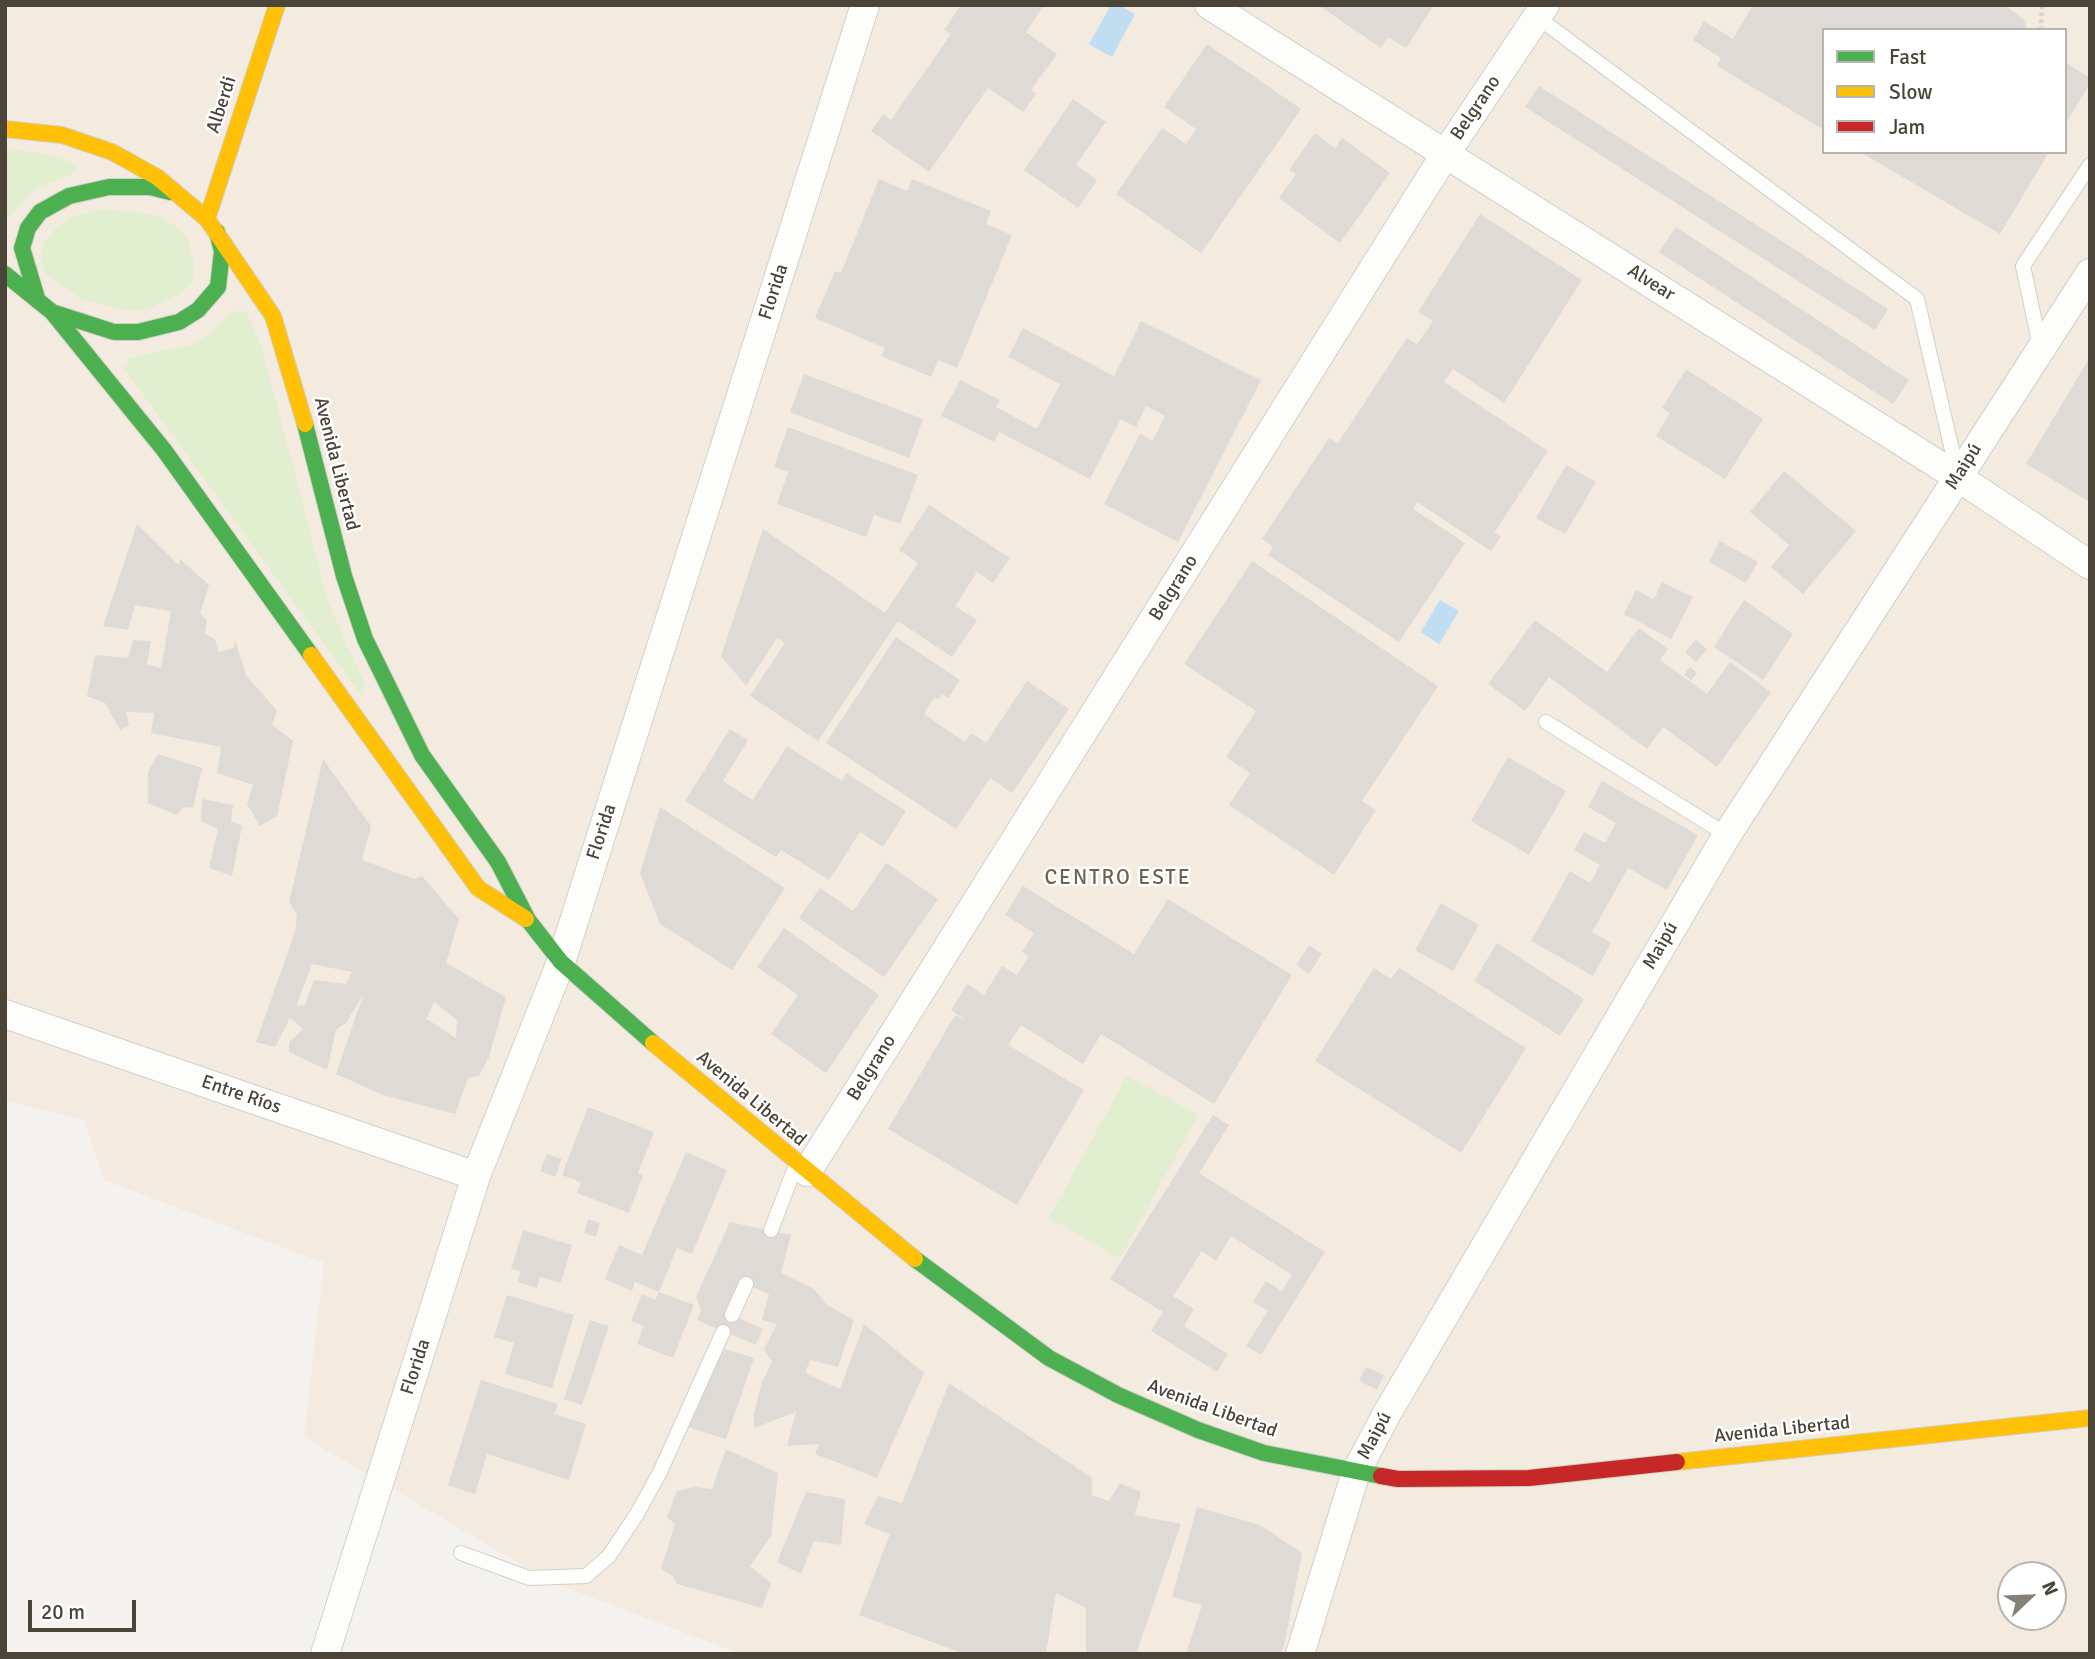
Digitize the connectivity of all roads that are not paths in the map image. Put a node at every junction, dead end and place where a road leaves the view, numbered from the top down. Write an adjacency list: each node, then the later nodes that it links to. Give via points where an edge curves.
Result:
1 (277, 5): 9 (main road, Alberdi)
2 (865, 5): 20 (street, Florida)
3 (1209, 5): 6 (street, Alvear)
4 (1541, 11): 6 (street, Belgrano); 15 (lane, via 1917,299)
5 (5, 129): 8 (main road, Avenida Libertad, via 62,135 112,152 157,177)
6 (1446, 153): 15 (street, Alvear); 22 (street, Belgrano)
7 (2090, 165): 14 (lane, via 2023,266)
8 (190, 203): 9 (main road, Avenida Libertad); 12 (main road, via 168,191 128,185 54,202 28,228 22,248)
9 (212, 225): 13 (main road, via 222,251 218,287 198,310 179,322 138,332 114,331); 19 (main road, Avenida Libertad, via 273,316 344,576 392,699 422,755 498,862)
10 (5, 274): 12 (main road, Avenida Libertad)
11 (2090, 274): 14 (street, Maipú)
12 (37, 298): 13 (main road, Avenida Libertad)
13 (51, 312): 19 (main road, Avenida Libertad, via 164,450 478,888)
14 (2040, 346): 15 (street, Maipú)
15 (1958, 477): 16 (street, Alvear); 18 (street, Maipú)
16 (2090, 565)
17 (1546, 722): 18 (lane)
18 (1727, 835): 29 (street, Maipú, via 1385,1415)
19 (528, 920): 20 (main road, Avenida Libertad)
20 (561, 962): 22 (main road, Avenida Libertad); 23 (street, Florida)
21 (5, 1014): 23 (street, Entre Ríos)
22 (802, 1168): 24 (lane); 29 (main road, Avenida Libertad, via 947,1286 1049,1358 1198,1430 1264,1453)
23 (476, 1176): 31 (street, Florida)
24 (771, 1230)
25 (746, 1284): 26 (lane)
26 (732, 1315)
27 (723, 1332): 30 (lane, via 637,1514 609,1556 586,1576 529,1578)
28 (2090, 1418): 29 (main road, Avenida Libertad, via 1529,1478 1398,1479)
29 (1356, 1472): 32 (street, Maipú)
30 (461, 1553)
31 (325, 1654)
32 (1300, 1654)

